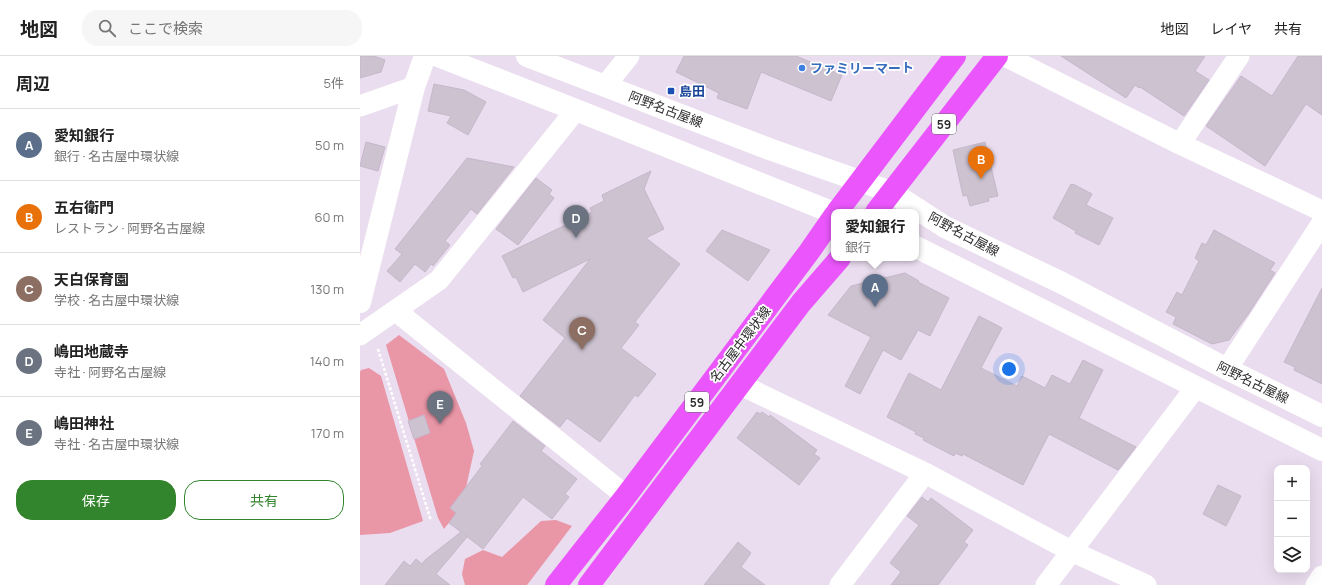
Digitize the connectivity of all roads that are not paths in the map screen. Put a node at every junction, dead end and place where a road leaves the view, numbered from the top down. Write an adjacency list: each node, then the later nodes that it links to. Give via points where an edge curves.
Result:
1 (425, 56): 10 (main road)
2 (438, 56): 12 (main road)
3 (527, 56): 9 (main road, 阿野名古屋線)
4 (629, 56): 9 (street)
5 (955, 56): 14 (main road, 59)
6 (996, 56): 15 (main road, 59)
7 (1005, 56): 13 (street)
8 (1239, 56): 13 (street)
9 (605, 86): 14 (main road, 阿野名古屋線, via 772,150)
10 (414, 87): 11 (street); 26 (main road)
11 (360, 106)
12 (576, 110): 19 (main road); 27 (street, via 439,280)
13 (1180, 144): 21 (street)
14 (860, 180): 15 (main road, 阿野名古屋線); 16 (main road, 59)
15 (891, 192): 17 (main road, 59); 18 (main road, 阿野名古屋線)
16 (837, 209)
17 (878, 209)
18 (917, 209)
19 (831, 210)
20 (919, 210): 29 (main road, 阿野名古屋線, via 945,227 1062,283)
21 (1322, 211)
22 (831, 220): 35 (main road, 名古屋中環状線 / 59)
23 (1322, 223): 29 (street)
24 (919, 248): 31 (main road)
25 (837, 261): 30 (main road, 名古屋中環状線 / 59, via 801,303)
26 (360, 302)
27 (396, 311): 28 (street); 35 (street)
28 (366, 331)
29 (1227, 370): 32 (main road, 阿野名古屋線)
30 (741, 385): 34 (street); 39 (main road, 名古屋中環状線 / 59)
31 (1196, 387): 33 (main road); 36 (street)
32 (1322, 416)
33 (1322, 450)
34 (925, 473): 36 (street); 40 (street)
35 (626, 496): 38 (main road, 名古屋中環状線 / 59)
36 (1071, 551): 41 (street); 42 (street)
37 (1322, 576): 43 (street)
38 (556, 585)
39 (590, 585)
40 (840, 585)
41 (1046, 585)
42 (1146, 585)
43 (1316, 585)

